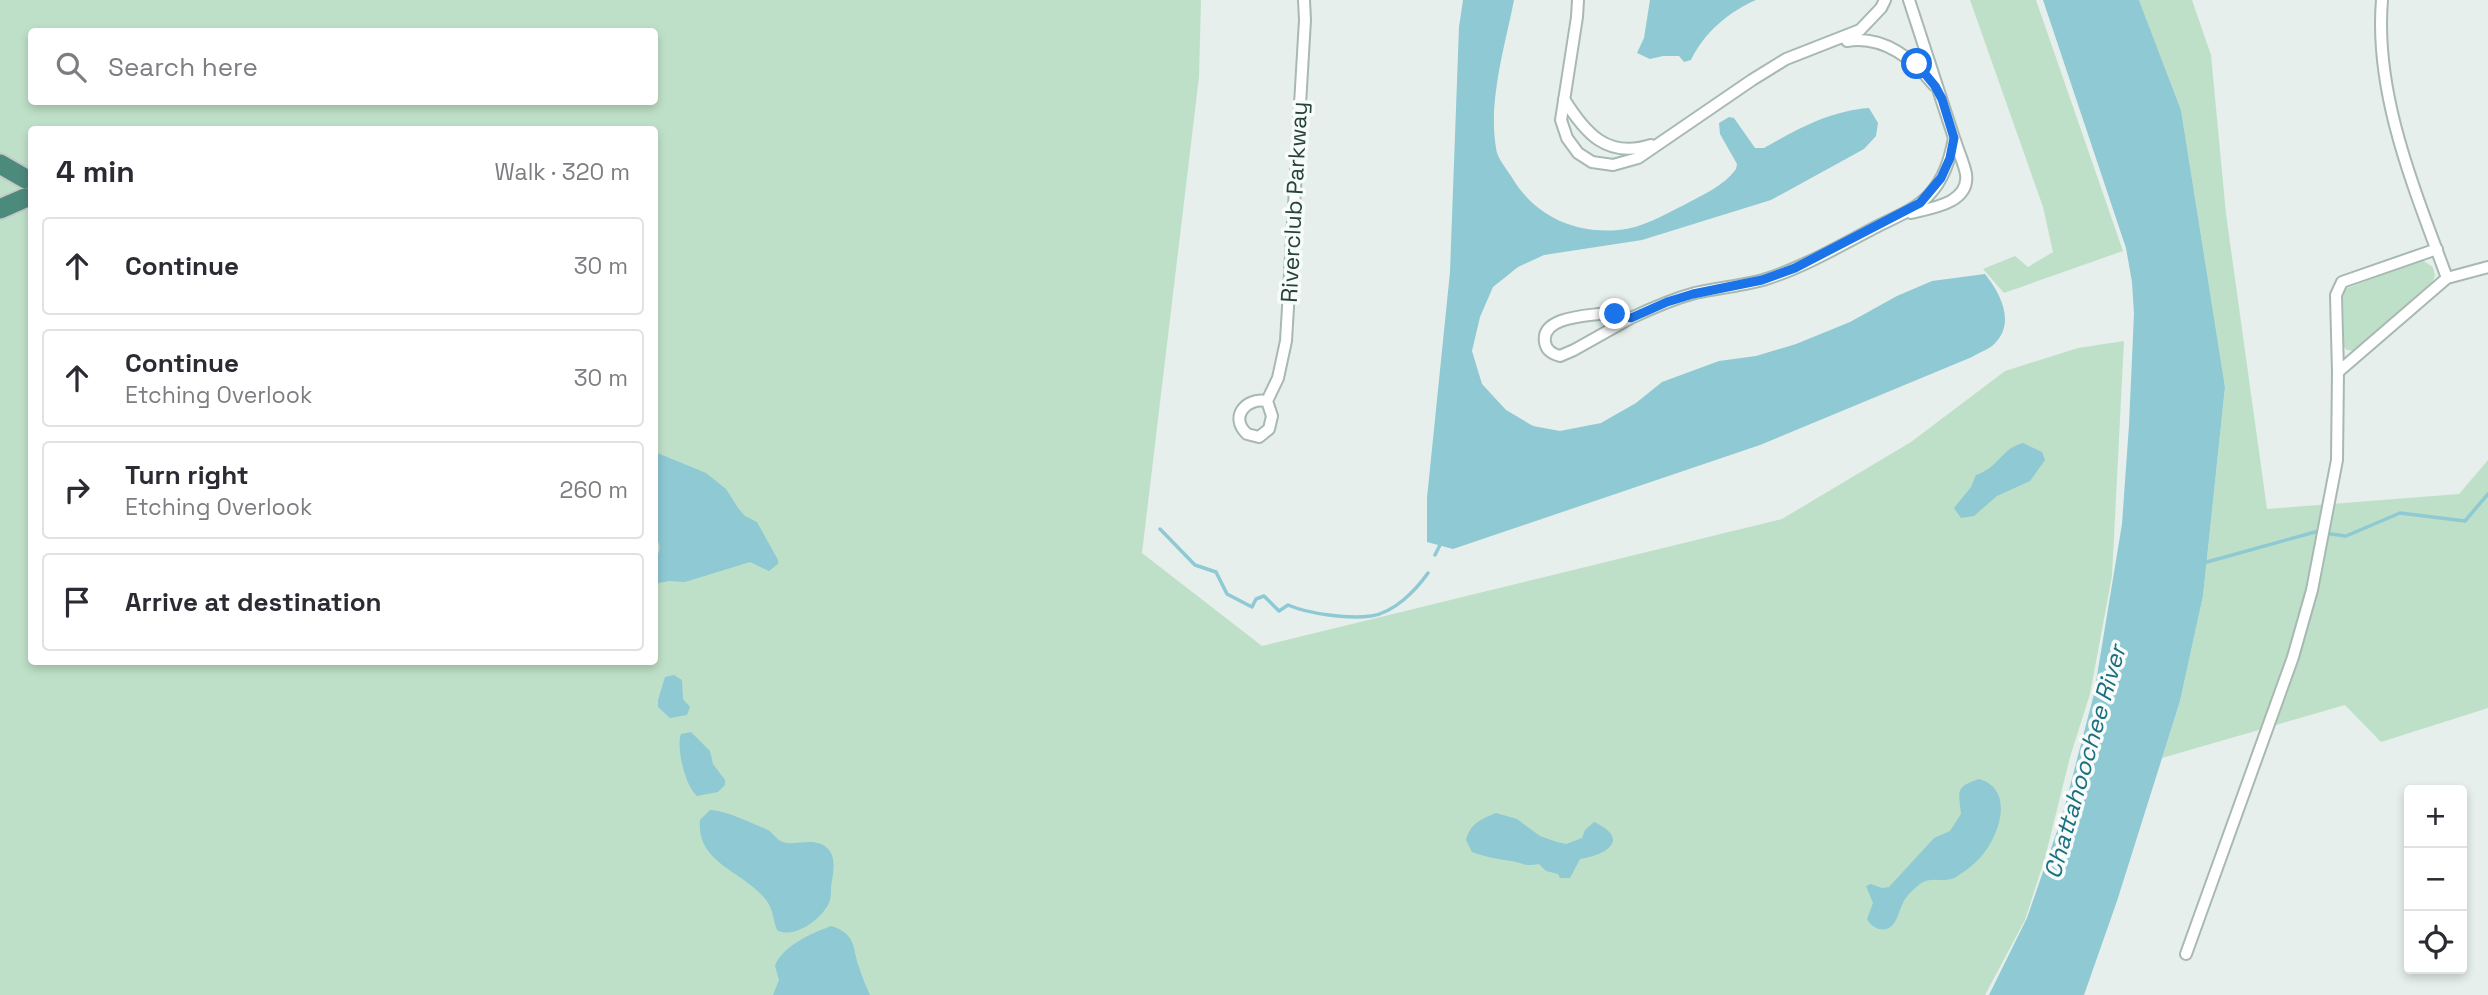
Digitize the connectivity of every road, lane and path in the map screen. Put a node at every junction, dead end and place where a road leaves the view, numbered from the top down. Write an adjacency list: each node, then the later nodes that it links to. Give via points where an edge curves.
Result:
1 (1304, 0): 19 (street, Riverclub Parkway, via 1286,341 1278,378)
2 (1578, 0): 7 (street)
3 (1885, 0): 6 (street, via 1860,30)
4 (1909, 0): 8 (street)
5 (2382, 0): 14 (street, via 2391,111)
6 (1828, 44): 8 (street, via 1859,39 1890,47 1917,64); 10 (street, via 1786,60)
7 (1564, 99): 10 (street, via 1581,125 1599,141 1626,149); 10 (street, via 1561,120 1567,138 1592,162 1613,165 1628,161)
8 (1942, 99): 9 (street)
9 (1954, 138): 13 (street, via 1941,178 1920,203); 13 (street, via 1966,175 1960,195)
10 (1656, 143)
11 (0, 164): 12 (highway, via 26,189)
12 (0, 209)
13 (1902, 215): 17 (street, via 1795,268 1693,294)
14 (2437, 250): 16 (street); 18 (street, via 2342,282 2336,295)
15 (2488, 267): 16 (street)
16 (2447, 278): 18 (street)
17 (1631, 318): 17 (street, via 1599,314 1562,321 1547,330 1545,345 1560,356)
18 (2338, 372): 20 (street, via 2337,460 2293,657)
19 (1267, 401)
20 (2186, 954)

